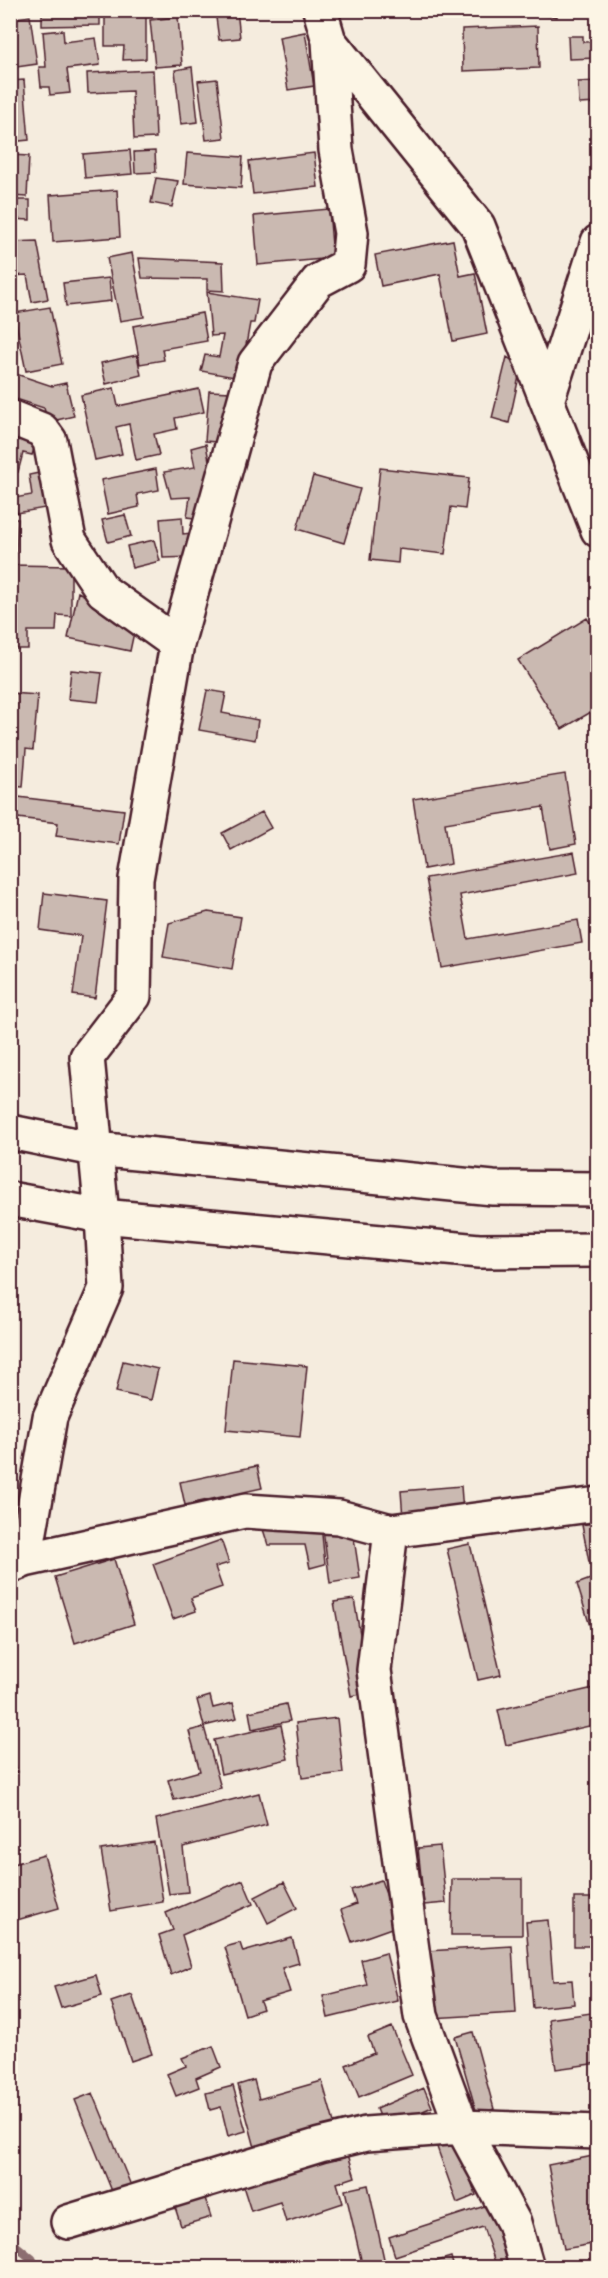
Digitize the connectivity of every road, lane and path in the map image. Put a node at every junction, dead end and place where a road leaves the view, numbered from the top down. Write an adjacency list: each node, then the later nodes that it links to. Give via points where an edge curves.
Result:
1 (320, 10): 2 (street)
2 (329, 41): 4 (street, via 478,226); 7 (street, via 336,150 351,233 348,265 318,280 255,363)
3 (597, 242): 4 (street)
4 (548, 401): 6 (street)
5 (10, 417): 7 (street, via 42,430 50,441 69,540 103,591)
6 (597, 530)
7 (177, 644): 9 (street, via 136,879 134,996 87,1058)
8 (10, 1132): 9 (street)
9 (95, 1149): 10 (street, via 492,1188); 12 (street)
10 (597, 1189)
11 (10, 1199): 12 (street)
12 (102, 1216): 13 (street, via 479,1251); 16 (street, via 106,1288 50,1417)
13 (597, 1250)
14 (597, 1504): 15 (street)
15 (391, 1531): 16 (street, via 339,1516 245,1511); 17 (street, via 374,1670 421,2016)
16 (18, 1563)
17 (462, 2127): 18 (street); 19 (street, via 366,2134 320,2145); 20 (street, via 514,2223)
18 (597, 2132)
19 (68, 2222)
20 (527, 2268)

